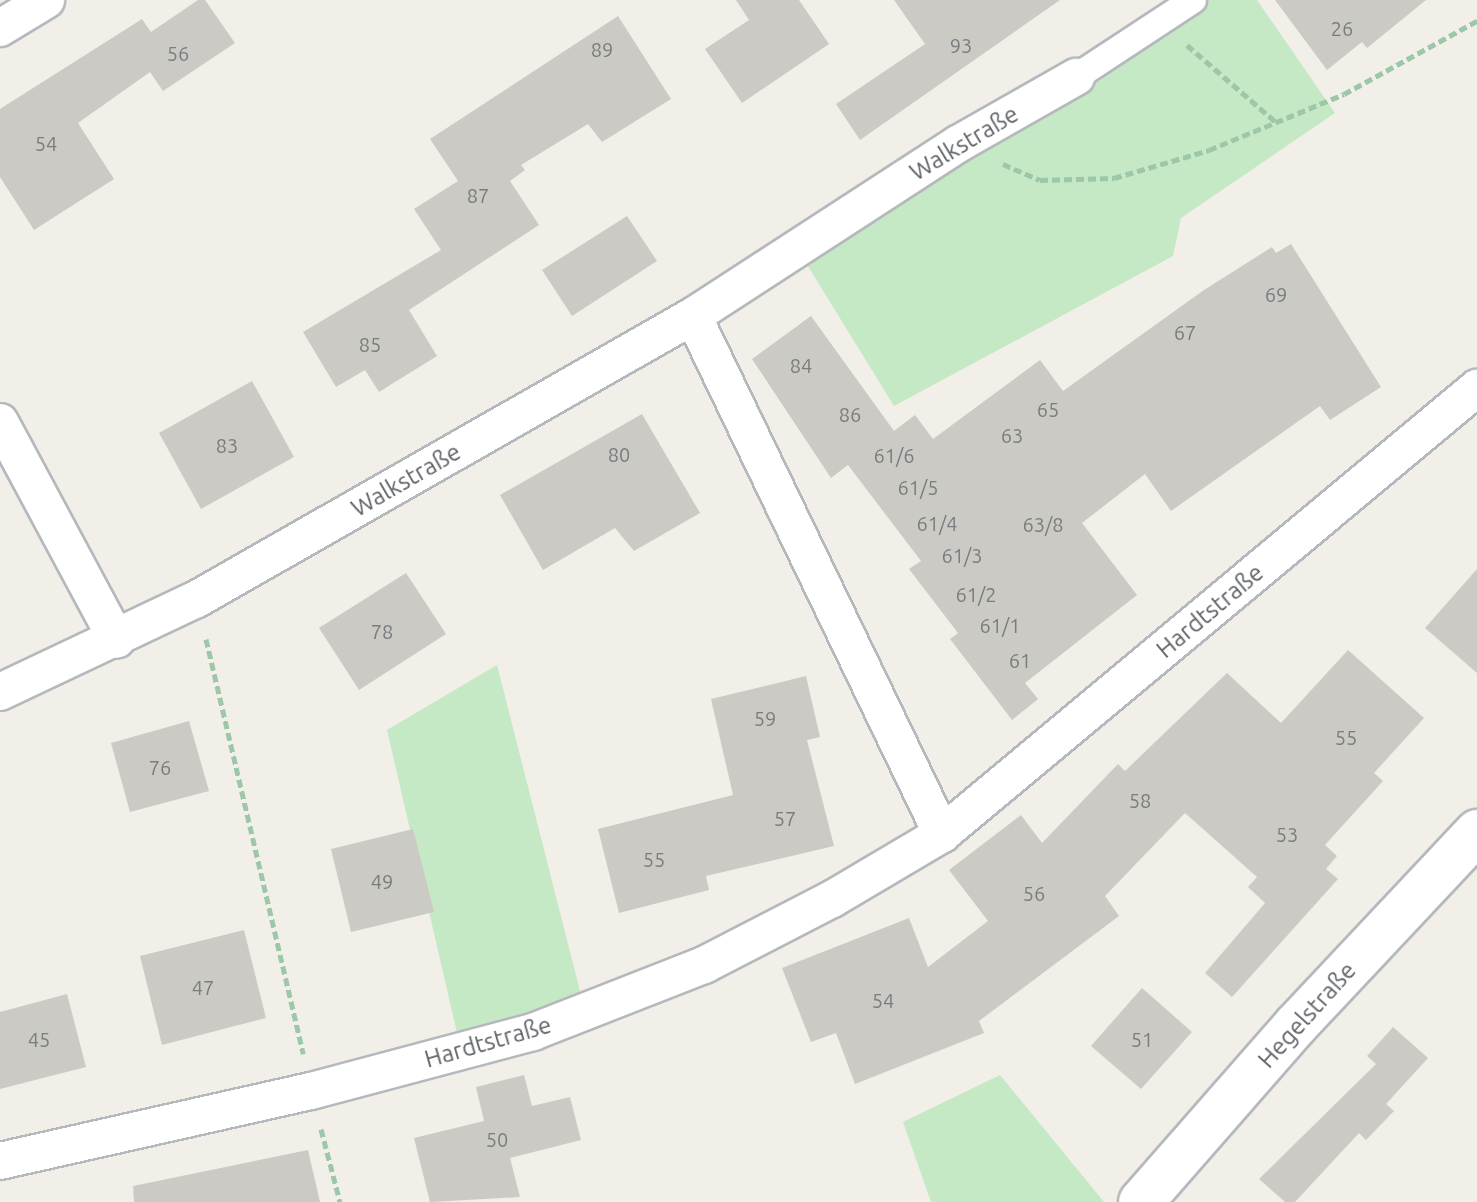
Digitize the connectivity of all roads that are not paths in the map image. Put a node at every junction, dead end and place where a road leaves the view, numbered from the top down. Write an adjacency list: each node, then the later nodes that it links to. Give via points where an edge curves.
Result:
1 (46, 0): 3 (street)
2 (1193, 0): 4 (street)
3 (0, 28)
4 (1076, 77): 5 (street, Walkstraße, via 958,144)
5 (693, 316): 8 (street, Walkstraße); 11 (street)
6 (1477, 388): 11 (street, Hardtstraße)
7 (0, 422): 8 (street)
8 (117, 640): 9 (street, Walkstraße)
9 (0, 692)
10 (1477, 832): 13 (street, Hegelstraße, via 1296,1025)
11 (942, 834): 12 (street, Hardtstraße, via 704,965 533,1032 311,1091)
12 (0, 1161)
13 (1141, 1202)

